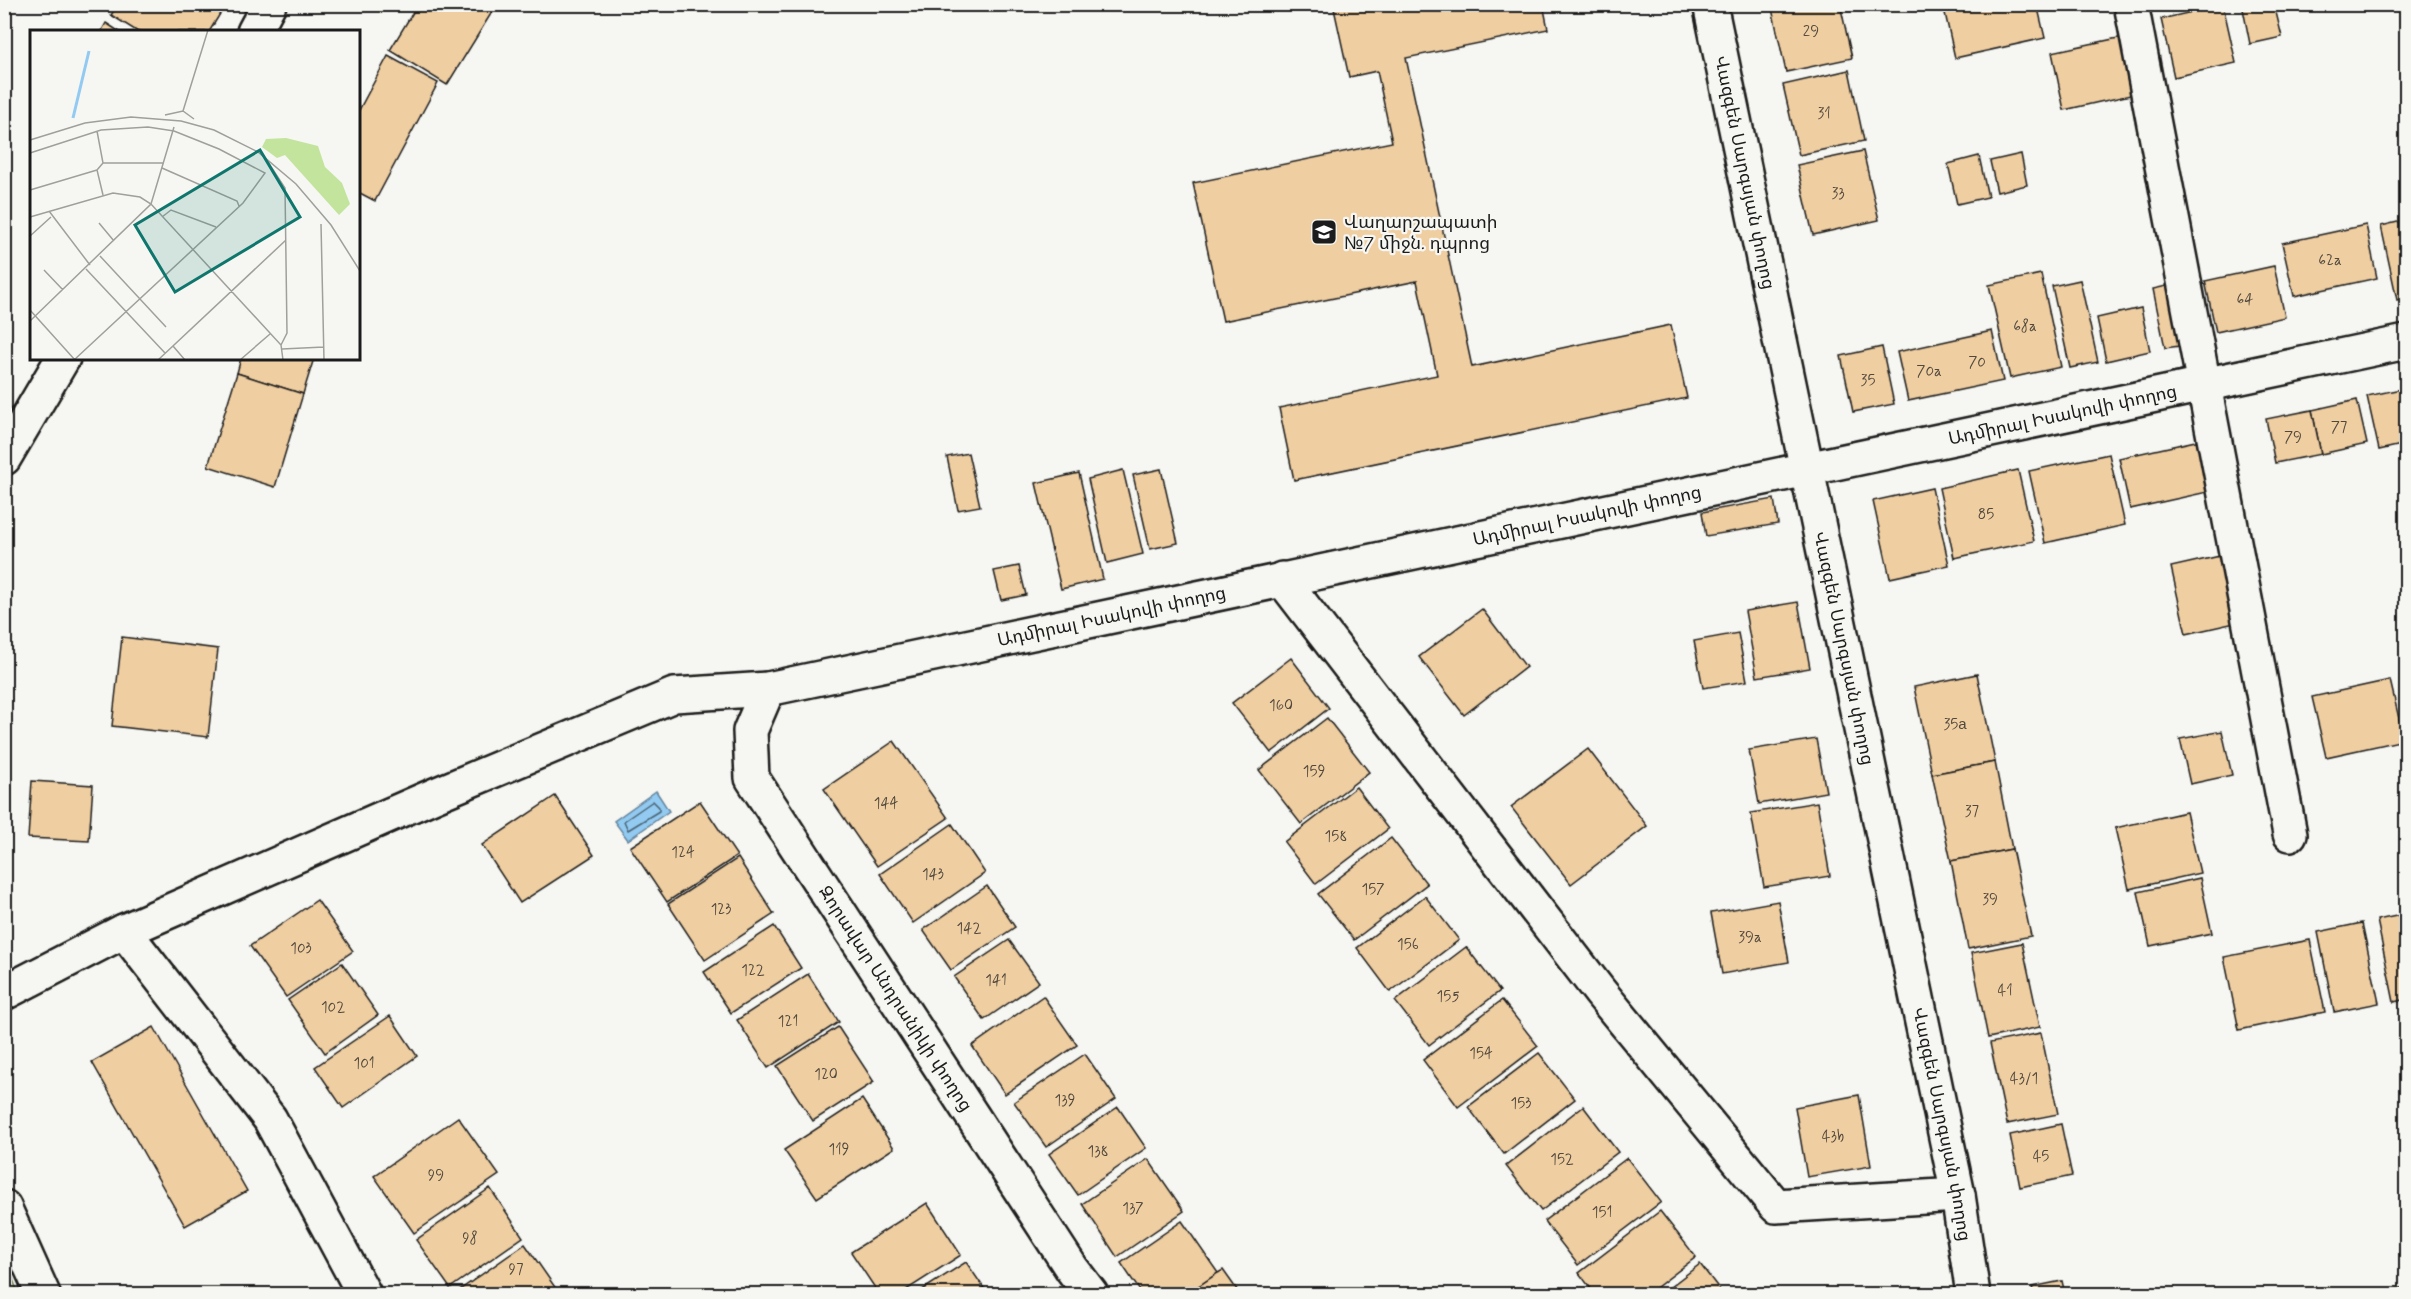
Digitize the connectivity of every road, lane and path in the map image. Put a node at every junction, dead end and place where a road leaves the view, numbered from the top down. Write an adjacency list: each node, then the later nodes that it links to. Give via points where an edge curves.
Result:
1 (269, 4): 4 (main road)
2 (1710, 4): 9 (main road, Վազգեն Սարգսյան փողոց)
3 (2131, 4): 7 (main road)
4 (255, 30)
5 (2406, 342): 7 (main road, Ադմիրալ Իսակովի փողոց)
6 (62, 360): 8 (main road)
7 (2202, 386): 9 (main road, Ադմիրալ Իսակովի փողոց); 12 (main road)
8 (4, 458)
9 (1808, 468): 10 (main road, Ադմիրալ Իսակովի փողոց); 15 (main road, Վազգեն Սարգսյան փողոց)
10 (1282, 579): 11 (main road, Ադմիրալ Իսակովի փողոց); 15 (main road, via 1600,992 1776,1206)
11 (768, 689): 13 (main road, Ադմիրալ Իսակովի փողոց, via 674,695); 19 (main road, Զորավար Անդրանիկի փողոց, via 750,731 752,778)
12 (2290, 834)
13 (124, 931): 14 (main road, Ադմիրալ Իսակովի փողոց); 18 (main road, via 270,1119)
14 (4, 993)
15 (1958, 1195): 20 (main road, Վազգեն Սարգսյան փողոց)
16 (4, 1207): 17 (main road)
17 (43, 1294)
18 (364, 1294)
19 (1091, 1294)
20 (1973, 1294)

